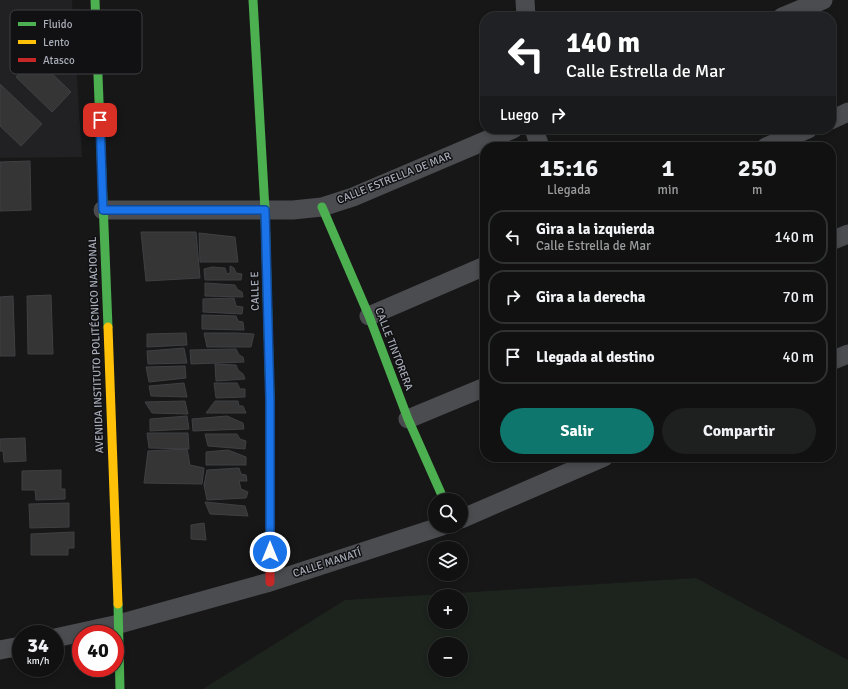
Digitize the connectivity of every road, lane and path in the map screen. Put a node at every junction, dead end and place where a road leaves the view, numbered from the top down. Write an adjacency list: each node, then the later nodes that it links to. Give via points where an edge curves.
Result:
1 (95, 0): 5 (street, AVENIDA INSTITUTO POLITÉCNICO NACIONAL)
2 (253, 0): 18 (street, CALLE E)
3 (526, 0): 6 (street)
4 (823, 0): 7 (street)
5 (95, 10)
6 (526, 12)
7 (794, 12)
8 (98, 74): 17 (street, AVENIDA INSTITUTO POLITÉCNICO NACIONAL)
9 (848, 112): 10 (street)
10 (836, 118)
11 (501, 134): 13 (street, CALLE ESTRELLA DE MAR)
12 (796, 134): 14 (street)
13 (482, 142)
14 (778, 142)
15 (480, 143): 16 (street, CALLE ESTRELLA DE MAR, via 353,197)
16 (322, 207): 18 (street, CALLE ESTRELLA DE MAR); 22 (street, CALLE TINTORERA)
17 (103, 210): 18 (street, CALLE ESTRELLA DE MAR); 32 (street, AVENIDA INSTITUTO POLITÉCNICO NACIONAL)
18 (265, 210): 31 (street, CALLE E, via 270,400)
19 (848, 234): 20 (street)
20 (836, 239)
21 (480, 268): 22 (street)
22 (369, 316): 26 (street, CALLE TINTORERA)
23 (848, 354): 24 (street)
24 (836, 359)
25 (480, 389): 26 (street)
26 (408, 419): 28 (street, CALLE TINTORERA)
27 (592, 462): 29 (street)
28 (441, 493)
29 (468, 516)
30 (428, 531): 31 (street, CALLE MANATÍ)
31 (270, 582): 32 (street, CALLE MANATÍ)
32 (119, 624): 33 (street, CALLE MANATÍ); 36 (street, AVENIDA INSTITUTO POLITÉCNICO NACIONAL)
33 (64, 636)
34 (12, 648): 35 (street)
35 (0, 650)
36 (120, 689)

